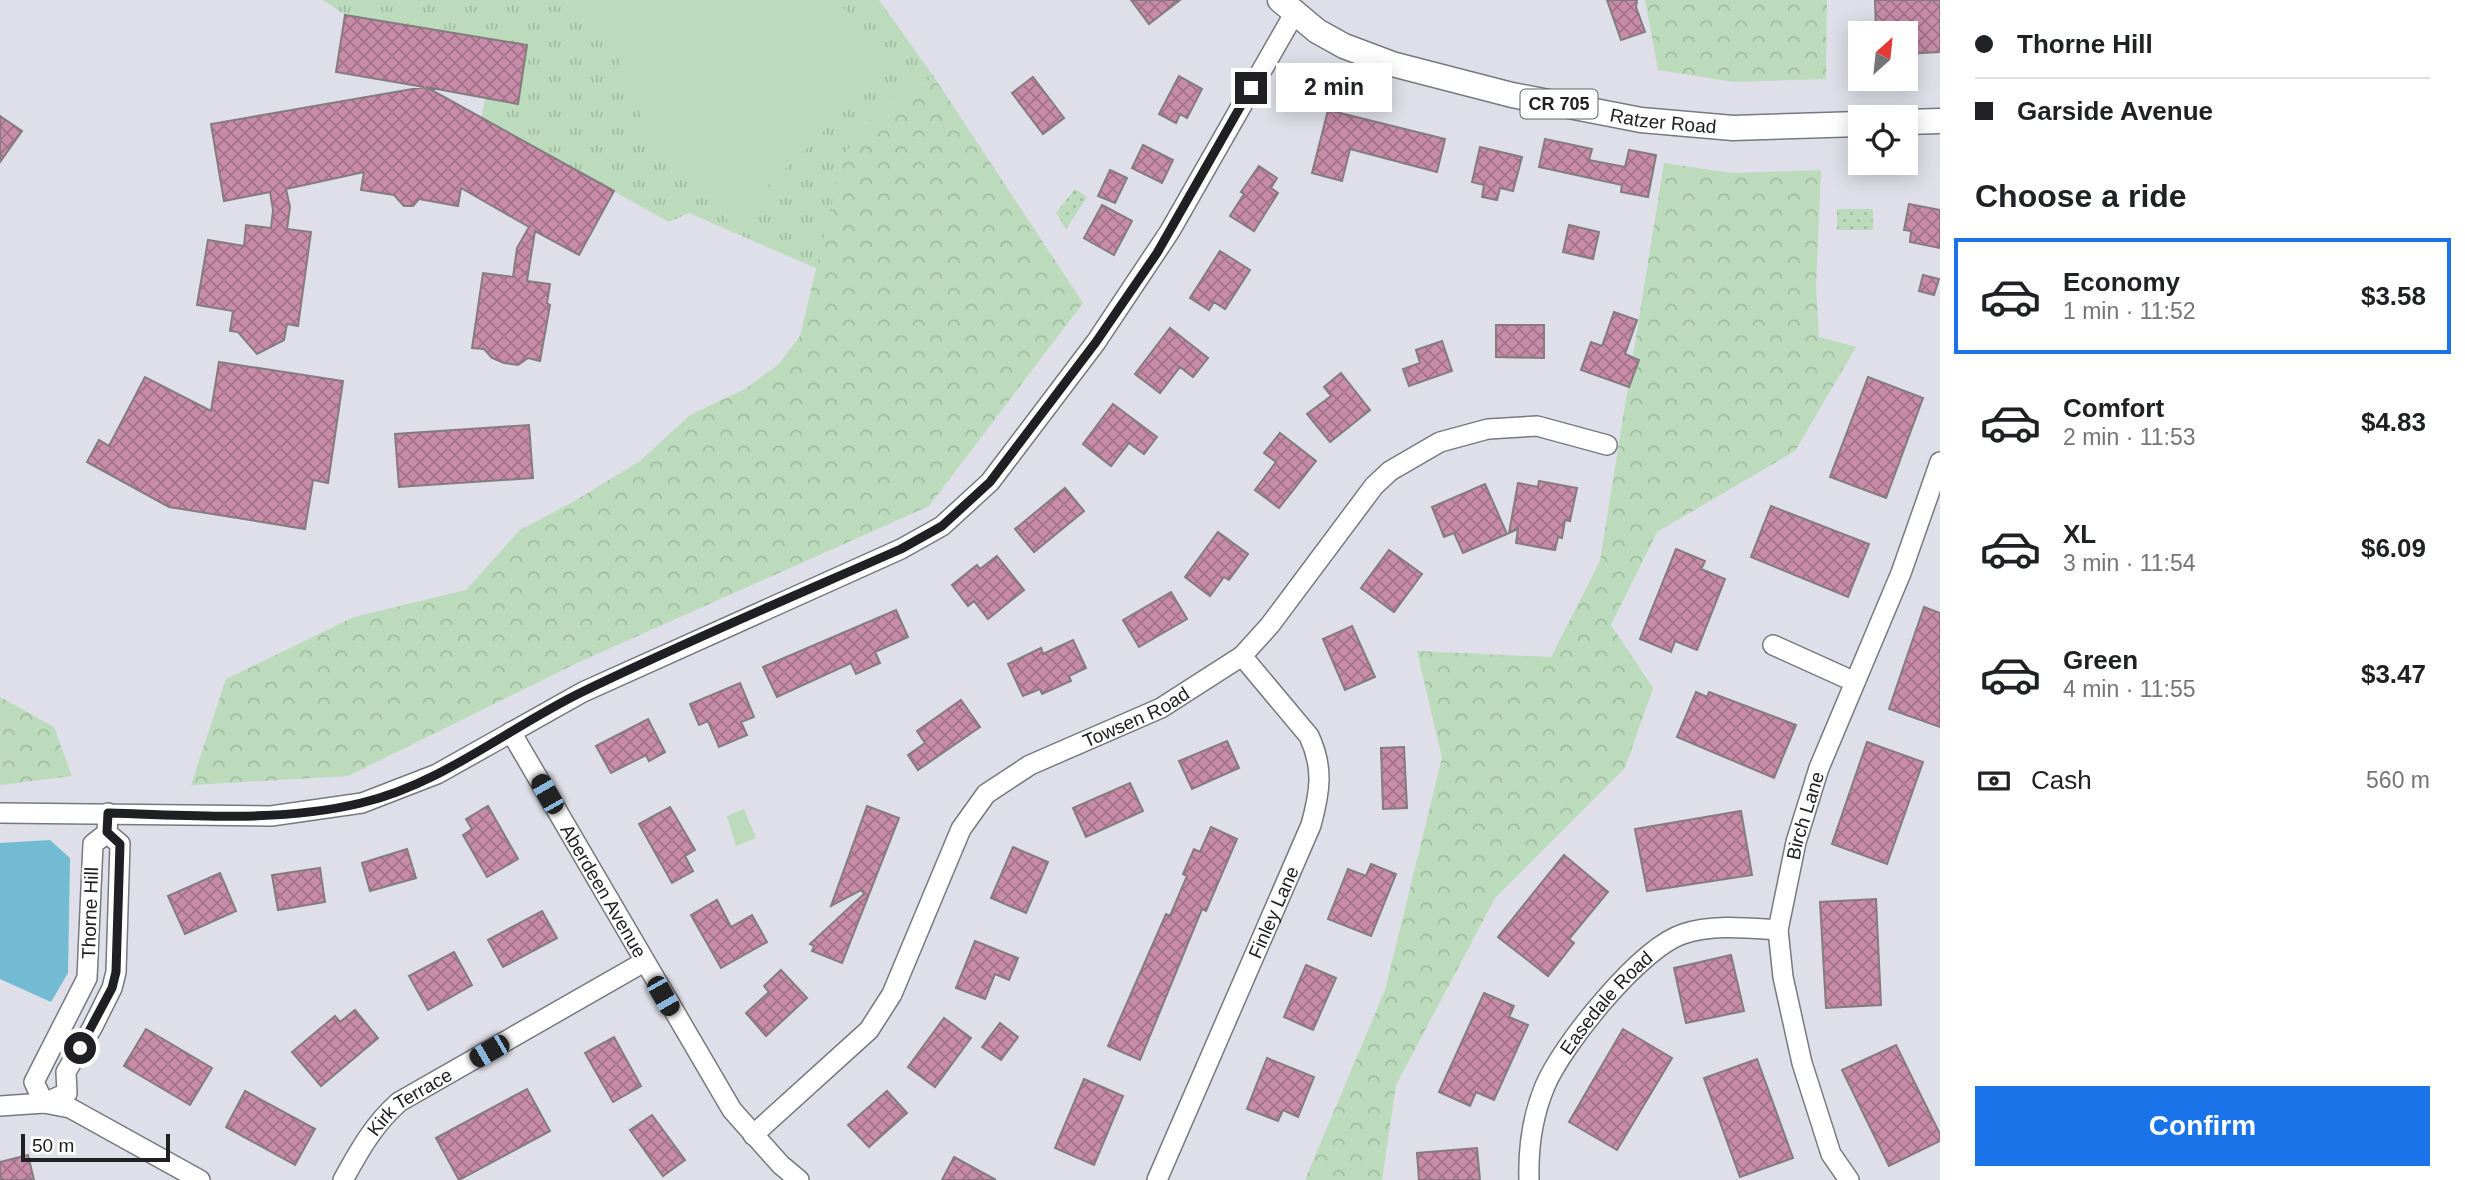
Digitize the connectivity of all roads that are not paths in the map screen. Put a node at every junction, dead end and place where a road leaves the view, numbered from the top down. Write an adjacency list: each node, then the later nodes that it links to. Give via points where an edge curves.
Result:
1 (1287, 7): 4 (main road, Ratzer Road / CR 705, via 1344,46 1392,64 1511,95 1615,115 1733,128); 10 (street, via 1144,274 990,482 968,504 942,526 901,549 583,692)
2 (1940, 121): 3 (main road)
3 (1918, 122)
4 (1848, 124)
5 (1607, 445): 8 (street, Towsen Road, via 1562,431 1513,426 1464,434 1415,455 1374,486 1270,625)
6 (1940, 462): 9 (street, Birch Lane, via 1901,573)
7 (1773, 645): 9 (street)
8 (1241, 656): 17 (street, Towsen Road, via 1161,708 1030,765 986,794 961,829 882,1012 869,1030); 21 (street, Finley Lane, via 1309,736 1316,750 1321,789 1311,825)
9 (1855, 682): 13 (street, Birch Lane, via 1815,780 1796,842)
10 (511, 732): 12 (street, via 437,774 362,803 271,817); 14 (street, Aberdeen Avenue)
11 (0, 813): 12 (street)
12 (107, 823): 15 (street, Thorne Hill, via 93,844 87,978 34,1082); 15 (street, Thorne Hill, via 120,844 116,972 102,1008 66,1072 67,1093)
13 (1778, 930): 22 (street, Easedale Road, via 1736,927 1683,934 1649,952 1577,1033 1545,1085 1528,1141); 23 (street, Birch Lane, via 1802,1063 1831,1154)
14 (644, 962): 17 (street, Aberdeen Avenue, via 725,1099); 19 (street, Kirk Terrace, via 399,1102 369,1135)
15 (44, 1103): 16 (street); 18 (street, via 78,1113)
16 (0, 1106)
17 (752, 1135): 20 (street, Aberdeen Avenue)
18 (200, 1180)
19 (343, 1180)
20 (799, 1180)
21 (1157, 1180)
22 (1529, 1180)
23 (1849, 1180)

